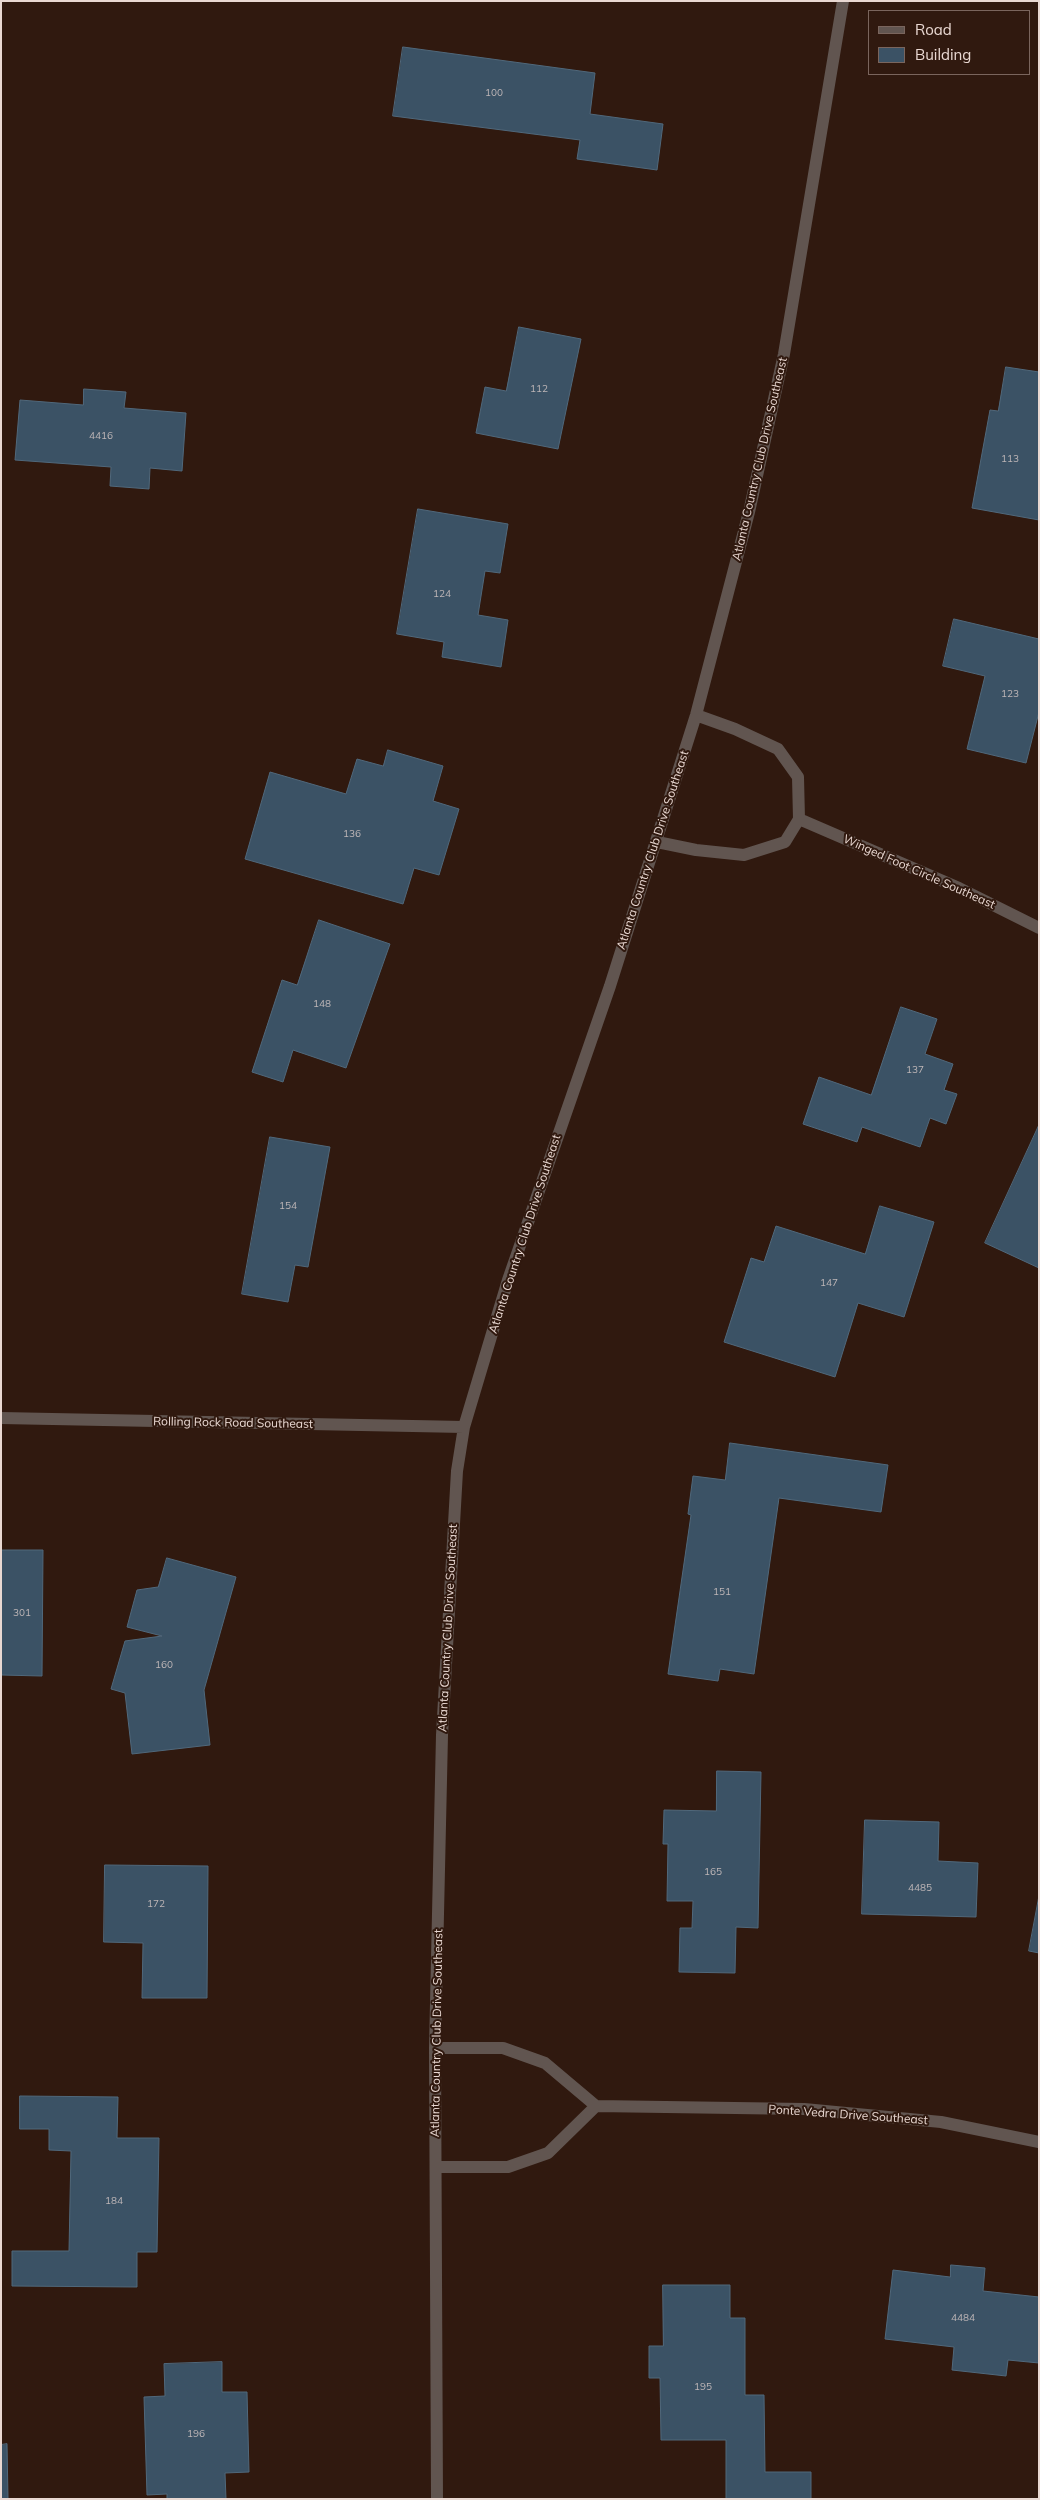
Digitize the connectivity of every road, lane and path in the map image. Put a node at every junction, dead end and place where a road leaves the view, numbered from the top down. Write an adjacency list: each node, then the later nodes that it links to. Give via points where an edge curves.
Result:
1 (844, 1): 2 (street, Atlanta Country Club Drive Southeast, via 784,354 749,512)
2 (696, 715): 3 (street, via 778,748 798,777); 4 (street, Atlanta Country Club Drive Southeast)
3 (799, 819): 4 (street, via 785,842 744,855); 5 (street, Winged Foot Circle Southeast, via 958,888)
4 (657, 842): 7 (street, Atlanta Country Club Drive Southeast, via 511,1271)
5 (1039, 928)
6 (1, 1418): 7 (street, Rolling Rock Road Southeast)
7 (464, 1427): 8 (street, Atlanta Country Club Drive Southeast, via 457,1471 442,1735)
8 (435, 2048): 9 (street, via 503,2048 545,2063); 11 (street, Atlanta Country Club Drive Southeast)
9 (596, 2106): 10 (street, Ponte Vedra Drive Southeast, via 804,2109 941,2122); 11 (street, via 548,2153 508,2167)
10 (1039, 2142)
11 (436, 2167): 12 (street, Atlanta Country Club Drive Southeast)
12 (437, 2499)

